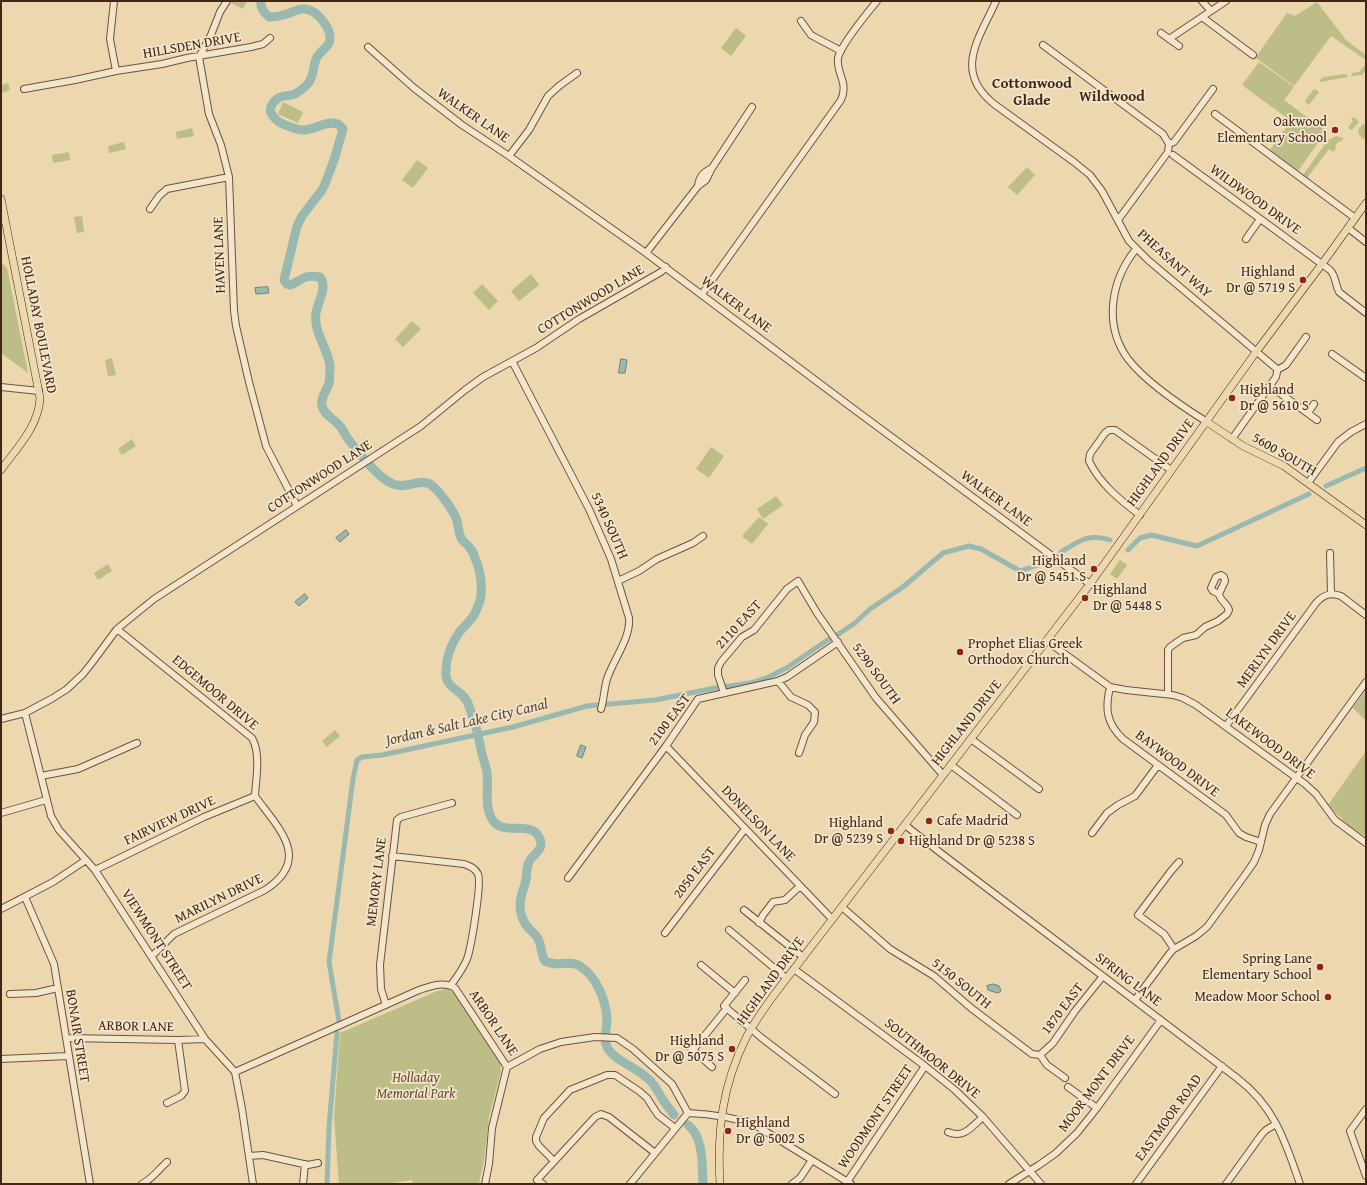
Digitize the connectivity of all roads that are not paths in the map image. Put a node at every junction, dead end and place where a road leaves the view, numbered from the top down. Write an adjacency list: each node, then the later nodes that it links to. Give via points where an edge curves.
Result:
1 (114, 1): 19 (street, via 110,39)
2 (226, 1): 18 (street)
3 (876, 1): 16 (street)
4 (996, 1): 34 (street, PHEASANT WAY, via 972,57 972,70 978,88 994,104 1086,171)
5 (1202, 1): 7 (street)
6 (1226, 1): 7 (street)
7 (1211, 11): 8 (street)
8 (1202, 17): 12 (street); 17 (street)
9 (801, 21): 16 (street, via 811,34)
10 (1161, 33): 12 (street)
11 (270, 38): 18 (street, HILLSDEN DRIVE, via 263,44)
12 (1169, 39): 14 (street)
13 (1043, 45): 25 (street, via 1163,134)
14 (1179, 46)
15 (368, 47): 27 (street, WALKER LANE, via 427,98)
16 (840, 51): 42 (street, via 838,62 844,89 841,100)
17 (1253, 55)
18 (199, 57): 19 (street, HILLSDEN DRIVE); 28 (street, HAVEN LANE, via 209,114 221,145)
19 (116, 71): 21 (street, HILLSDEN DRIVE)
20 (577, 73): 27 (street, via 548,96 526,134)
21 (24, 89)
22 (1213, 89): 25 (street, via 1174,142)
23 (752, 107): 39 (street, via 706,180 698,186)
24 (1215, 114): 32 (street)
25 (1169, 144): 34 (street, via 1168,152)
26 (1173, 155): 33 (street, WILDWOOD DRIVE)
27 (509, 156): 39 (street, WALKER LANE)
28 (229, 177): 31 (street, via 167,189); 62 (street, HAVEN LANE, via 236,326 266,446)
29 (1, 199): 52 (main road, HOLLADAY BOULEVARD)
30 (1366, 204): 32 (main road, HIGHLAND DRIVE)
31 (150, 209)
32 (1355, 218): 35 (main road, HIGHLAND DRIVE)
33 (1260, 219): 36 (street); 40 (street, WILDWOOD DRIVE)
34 (1118, 220): 38 (street, PHEASANT WAY, via 1126,237)
35 (1348, 228): 37 (street); 40 (main road, HIGHLAND DRIVE)
36 (1246, 239)
37 (1366, 242)
38 (1136, 249): 45 (street, PHEASANT WAY); 56 (street, via 1124,266 1114,292 1113,314 1118,338 1125,354 1139,372)
39 (646, 253): 41 (street, WALKER LANE)
40 (1322, 264): 43 (street, WILDWOOD DRIVE, via 1333,274 1339,292); 45 (main road, HIGHLAND DRIVE)
41 (666, 267): 42 (street, WALKER LANE); 47 (street, COTTONWOOD LANE)
42 (702, 294): 69 (street, WALKER LANE)
43 (1366, 313)
44 (1306, 337): 48 (street, via 1286,365)
45 (1256, 352): 48 (street, PHEASANT WAY); 56 (main road, HIGHLAND DRIVE)
46 (1332, 354): 49 (street)
47 (512, 361): 62 (street, COTTONWOOD LANE, via 477,381 421,426); 67 (street, 5340 SOUTH, via 590,508 612,559)
48 (1277, 370): 50 (street)
49 (1366, 378)
50 (1270, 386): 54 (street); 58 (street)
51 (1, 387): 52 (street)
52 (39, 391): 59 (main road, HOLLADAY BOULEVARD, via 40,405 36,420)
53 (1314, 404): 54 (street)
54 (1308, 413): 55 (street)
55 (1317, 420)
56 (1207, 422): 58 (main road, 5600 SOUTH); 60 (main road, HIGHLAND DRIVE)
57 (1366, 424): 61 (street, via 1343,438)
58 (1232, 439): 61 (main road, 5600 SOUTH, via 1284,466)
59 (1, 470)
60 (1171, 470): 63 (main road, HIGHLAND DRIVE); 63 (street, via 1115,430 1106,431 1090,452 1089,461 1106,486)
61 (1308, 483): 64 (main road, 5600 SOUTH)
62 (297, 506): 73 (street, COTTONWOOD LANE, via 154,599)
63 (1140, 514): 69 (main road, HIGHLAND DRIVE)
64 (1366, 525)
65 (704, 536): 67 (street)
66 (1330, 553): 71 (street)
67 (618, 581): 81 (street, 5340 SOUTH, via 629,626 607,679)
68 (798, 581): 74 (street, 5290 SOUTH); 79 (street, 2110 EAST, via 787,589 754,630 742,637 721,662 718,674)
69 (1090, 584): 75 (main road, HIGHLAND DRIVE)
70 (1219, 594): 80 (street, via 1229,608 1227,614 1198,634 1183,638 1168,650)
71 (1331, 594): 72 (street, via 1341,596); 84 (street, MERLYN DRIVE, via 1322,596 1316,603)
72 (1366, 615)
73 (117, 629): 82 (street, COTTONWOOD LANE, via 92,664 74,682 53,698); 95 (street, EDGEMOOR DRIVE, via 252,738 257,755)
74 (835, 638): 76 (street, 2100 EAST); 91 (street, 5290 SOUTH, via 876,698)
75 (1047, 641): 78 (street, LAKEWOOD DRIVE); 85 (main road, HIGHLAND DRIVE)
76 (778, 681): 79 (street, 2100 EAST); 88 (street, via 791,697 808,705 815,712 814,722 805,735)
77 (1366, 682): 93 (street)
78 (1110, 686): 80 (street, LAKEWOOD DRIVE); 90 (street, BAYWOOD DRIVE, via 1108,717 1116,733)
79 (723, 689): 87 (street, 2100 EAST, via 698,699)
80 (1168, 694): 84 (street, LAKEWOOD DRIVE, via 1192,702)
81 (601, 709)
82 (25, 713): 83 (street, COTTONWOOD LANE); 92 (street, VIEWMONT STREET)
83 (1, 719)
84 (1226, 726): 93 (street, LAKEWOOD DRIVE)
85 (971, 739): 89 (main road, HIGHLAND DRIVE); 94 (street)
86 (137, 743): 92 (street, via 78,769)
87 (666, 746): 101 (street, DONELSON LANE); 109 (street, 2100 EAST)
88 (799, 753)
89 (951, 765): 91 (main road, HIGHLAND DRIVE); 99 (street)
90 (1158, 765): 102 (street, via 1135,796 1108,813); 103 (street, BAYWOOD DRIVE, via 1226,815 1239,832)
91 (943, 775): 100 (main road, HIGHLAND DRIVE)
92 (41, 776): 96 (street, VIEWMONT STREET)
93 (1297, 778): 103 (street, via 1267,820); 104 (street, LAKEWOOD DRIVE, via 1312,791 1335,820)
94 (1039, 789)
95 (256, 796): 108 (street, FAIRVIEW DRIVE, via 204,817); 120 (street, MARILYN DRIVE, via 288,843 289,860 282,875 265,890 174,934)
96 (46, 800): 98 (street); 106 (street, VIEWMONT STREET, via 56,827)
97 (452, 803): 105 (street, MEMORY LANE, via 397,820)
98 (1, 813)
99 (1017, 815)
100 (905, 825): 112 (main road, HIGHLAND DRIVE); 124 (street, SPRING LANE)
101 (745, 829): 110 (street, DONELSON LANE); 118 (street, 2050 EAST)
102 (1092, 833)
103 (1261, 842): 119 (street, via 1250,868 1211,922 1196,936)
104 (1366, 843)
105 (392, 856): 127 (street, via 464,864 475,869 480,878 471,945 464,966); 132 (street, MEMORY LANE, via 380,965 380,981)
106 (86, 860): 108 (street, VIEWMONT STREET); 111 (street)
107 (1180, 862): 119 (street, via 1170,871 1138,915 1164,934)
108 (95, 870): 120 (street, VIEWMONT STREET)
109 (568, 878)
110 (800, 886): 115 (street, DONELSON LANE); 116 (street, via 784,900 774,902)
111 (24, 897): 113 (street); 128 (street, BONAIR STREET, via 53,961)
112 (842, 907): 115 (main road, HIGHLAND DRIVE); 141 (street, 5150 SOUTH, via 890,949 927,970 980,1015 1032,1054)
113 (1, 909)
114 (744, 910): 116 (street)
115 (832, 919): 121 (main road, HIGHLAND DRIVE)
116 (759, 923): 121 (street)
117 (729, 930): 125 (street)
118 (665, 933)
119 (1174, 949): 131 (street)
120 (152, 956): 137 (street, VIEWMONT STREET)
121 (803, 957): 123 (main road, HIGHLAND DRIVE)
122 (701, 965): 129 (street)
123 (794, 969): 125 (main road, HIGHLAND DRIVE); 144 (street, SOUTHMOOR DRIVE)
124 (1103, 976): 131 (street, SPRING LANE); 141 (street, 1870 EAST, via 1053,1043)
125 (786, 978): 135 (main road, HIGHLAND DRIVE)
126 (745, 980): 129 (street)
127 (451, 985): 132 (street, ARBOR LANE, via 440,984 420,990); 146 (street, ARBOR LANE)
128 (58, 988): 130 (street); 136 (street, BONAIR STREET)
129 (734, 993): 133 (street, via 724,1006)
130 (10, 994)
131 (1135, 1000): 134 (street, SPRING LANE)
132 (386, 1005): 148 (street, ARBOR LANE)
133 (728, 1008): 135 (street); 140 (street)
134 (1161, 1020): 145 (street, SPRING LANE); 153 (street, MOOR MONT DRIVE)
135 (751, 1029): 151 (street); 156 (main road, HIGHLAND DRIVE, via 732,1073)
136 (66, 1038): 138 (street, ARBOR LANE); 142 (street, BONAIR STREET)
137 (206, 1039): 138 (street, ARBOR LANE); 148 (street, VIEWMONT STREET)
138 (178, 1040): 152 (street, via 185,1091)
139 (684, 1042): 140 (street)
140 (693, 1050): 147 (street)
141 (1040, 1054): 149 (street, 5150 SOUTH, via 1046,1065)
142 (68, 1056): 143 (street); 171 (street, BONAIR STREET)
143 (1, 1059)
144 (925, 1066): 157 (street, SOUTHMOOR DRIVE, via 956,1090); 170 (street, WOODMONT STREET)
145 (1222, 1066): 158 (street, SPRING LANE, via 1253,1091); 182 (street, EASTMOOR ROAD)
146 (507, 1067): 155 (street, ARBOR LANE, via 533,1052 572,1040 617,1038 672,1084); 175 (street, via 492,1128 489,1164)
147 (712, 1067)
148 (235, 1072): 162 (street)
149 (1065, 1078)
150 (1068, 1086): 153 (street)
151 (835, 1094)
152 (167, 1103)
153 (1097, 1108): 168 (street, MOOR MONT DRIVE, via 1056,1153)
154 (1366, 1109): 169 (street, via 1350,1131)
155 (688, 1113): 156 (street); 159 (street)
156 (721, 1116): 163 (street, via 755,1126); 178 (main road, HIGHLAND DRIVE, via 718,1147)
157 (982, 1117): 160 (street, via 964,1133 958,1135); 168 (street, SOUTHMOOR DRIVE)
158 (1276, 1124): 183 (street, via 1262,1134); 184 (street, SPRING LANE)
159 (675, 1128): 161 (street); 164 (street, via 658,1115 639,1091 611,1074 573,1088 544,1118 536,1141)
160 (948, 1132)
161 (655, 1153): 164 (street, via 609,1116 601,1114 595,1117); 177 (street)
162 (249, 1156): 167 (street, via 263,1155); 173 (street)
163 (812, 1160): 170 (street); 179 (street, via 800,1178)
164 (554, 1161): 176 (street, via 537,1180)
165 (167, 1162): 172 (street)
166 (318, 1163): 167 (street)
167 (305, 1164): 174 (street)
168 (1030, 1172): 180 (street, MOOR MONT DRIVE); 181 (street, SOUTHMOOR DRIVE)
169 (1366, 1176)
170 (849, 1183)
171 (90, 1184)
172 (142, 1184)
173 (253, 1184)
174 (303, 1184)
175 (484, 1184)
176 (543, 1184)
177 (630, 1184)
178 (720, 1184)
179 (792, 1184)
180 (1009, 1184)
181 (1040, 1184)
182 (1136, 1184)
183 (1226, 1184)
184 (1300, 1184)

